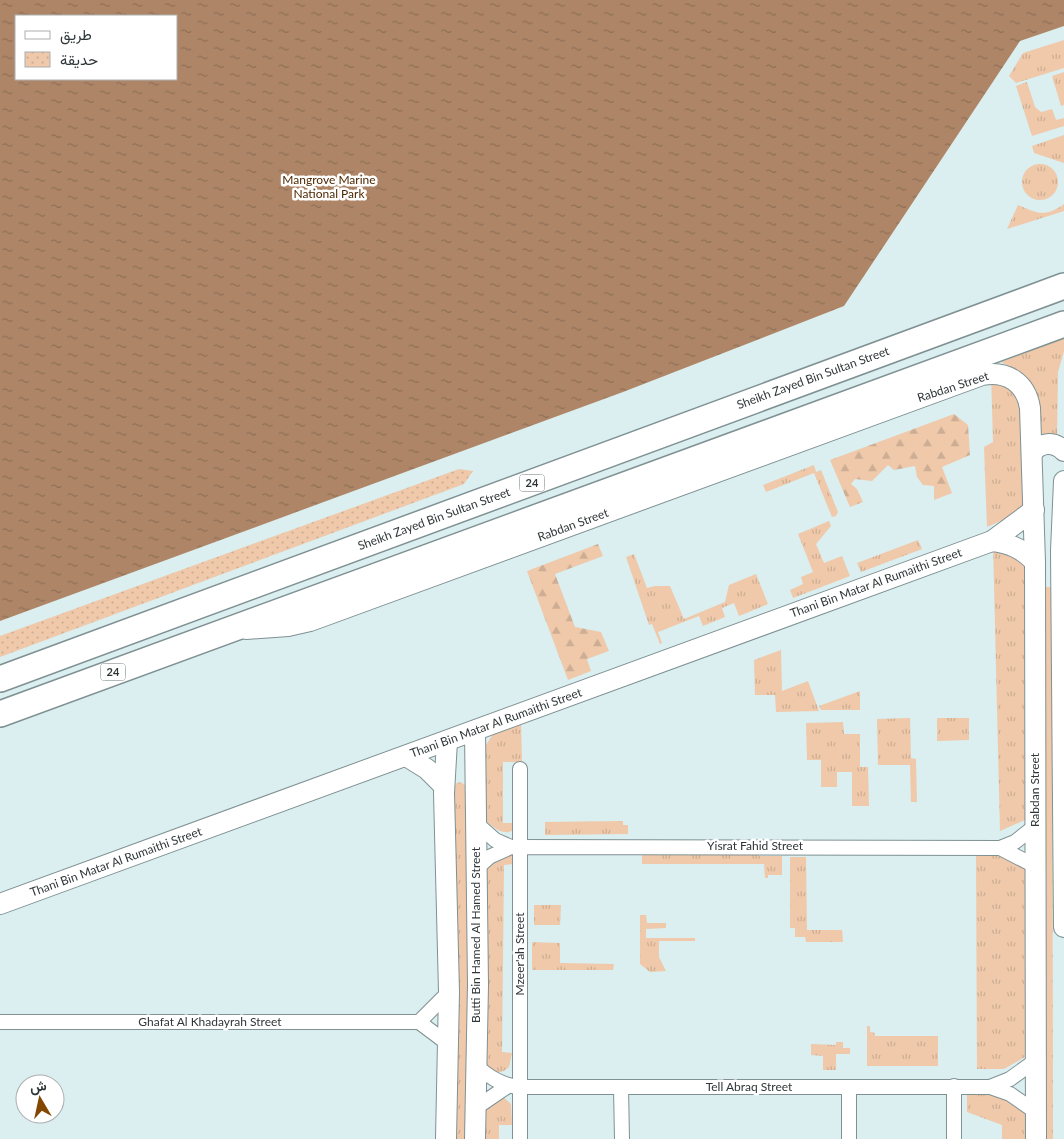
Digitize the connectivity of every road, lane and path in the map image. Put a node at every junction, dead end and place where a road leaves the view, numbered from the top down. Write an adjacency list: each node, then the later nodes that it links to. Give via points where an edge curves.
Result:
1 (1064, 286): 12 (highway, Sheikh Zayed Bin Sultan Street / 24)
2 (1064, 324): 11 (highway, 24)
3 (1064, 451): 4 (street, via 1045,444)
4 (1032, 453): 6 (street, Rabdan Street); 11 (street, Rabdan Street, via 1026,392 1007,376 991,373 310,621)
5 (1064, 481): 8 (street)
6 (1034, 510): 7 (street, Thani Bin Matar Al Rumaithi Street); 9 (street, Rabdan Street)
7 (992, 541): 9 (street, via 1021,549); 14 (street, Thani Bin Matar Al Rumaithi Street, via 705,644)
8 (1063, 552): 10 (street)
9 (1035, 562): 24 (street, Rabdan Street)
10 (1063, 604): 22 (street)
11 (226, 630): 13 (highway, 24)
12 (0, 679)
13 (0, 714)
14 (504, 721): 15 (street, Thani Bin Matar Al Rumaithi Street); 18 (street)
15 (476, 731): 16 (street, Thani Bin Matar Al Rumaithi Street); 18 (street, Butti Bin Hamed Al Hamed Street)
16 (447, 741): 17 (street, Thani Bin Matar Al Rumaithi Street); 20 (street)
17 (406, 756): 20 (street, via 427,769); 30 (street, Thani Bin Matar Al Rumaithi Street)
18 (476, 768): 21 (street, Butti Bin Hamed Al Hamed Street)
19 (520, 769): 25 (street, Mzeer'ah Street)
20 (444, 789): 21 (street, via 459,783 467,784); 32 (street)
21 (475, 791): 23 (street, Butti Bin Hamed Al Hamed Street)
22 (1064, 820): 27 (street)
23 (476, 823): 25 (street, via 495,840); 29 (street, Butti Bin Hamed Al Hamed Street)
24 (1034, 827): 26 (street, Yisrat Fahid Street, via 1022,838); 28 (street, Rabdan Street)
25 (515, 847): 26 (street, Yisrat Fahid Street); 29 (street, Yisrat Fahid Street, via 489,857); 39 (street, Mzeer'ah Street)
26 (1000, 848): 28 (street, Yisrat Fahid Street)
27 (1064, 856): 31 (street)
28 (1035, 866): 36 (street, Rabdan Street)
29 (477, 868): 37 (street, Butti Bin Hamed Al Hamed Street)
30 (0, 904)
31 (1064, 927)
32 (449, 992): 34 (street); 35 (street)
33 (0, 1022): 34 (street, Ghafat Al Khadayrah Street)
34 (419, 1022): 35 (street)
35 (447, 1042): 45 (street)
36 (1035, 1061): 42 (street, Tell Abraq Street, via 1010,1079); 44 (street, Rabdan Street)
37 (475, 1065): 39 (street, via 494,1079); 43 (street, Butti Bin Hamed Al Hamed Street)
38 (954, 1086): 41 (street, Tell Abraq Street); 42 (street, Tell Abraq Street); 50 (street)
39 (514, 1087): 40 (street, Tell Abraq Street); 43 (street, via 494,1094); 47 (street, Mzeer'ah Street)
40 (621, 1087): 41 (street, Tell Abraq Street); 48 (street)
41 (849, 1087): 49 (street)
42 (990, 1087): 44 (street, Tell Abraq Street, via 1015,1096)
43 (474, 1109): 46 (street, Butti Bin Hamed Al Hamed Street)
44 (1036, 1112): 51 (street, Rabdan Street)
45 (446, 1139)
46 (474, 1139)
47 (520, 1139)
48 (622, 1139)
49 (850, 1139)
50 (954, 1139)
51 (1036, 1139)

